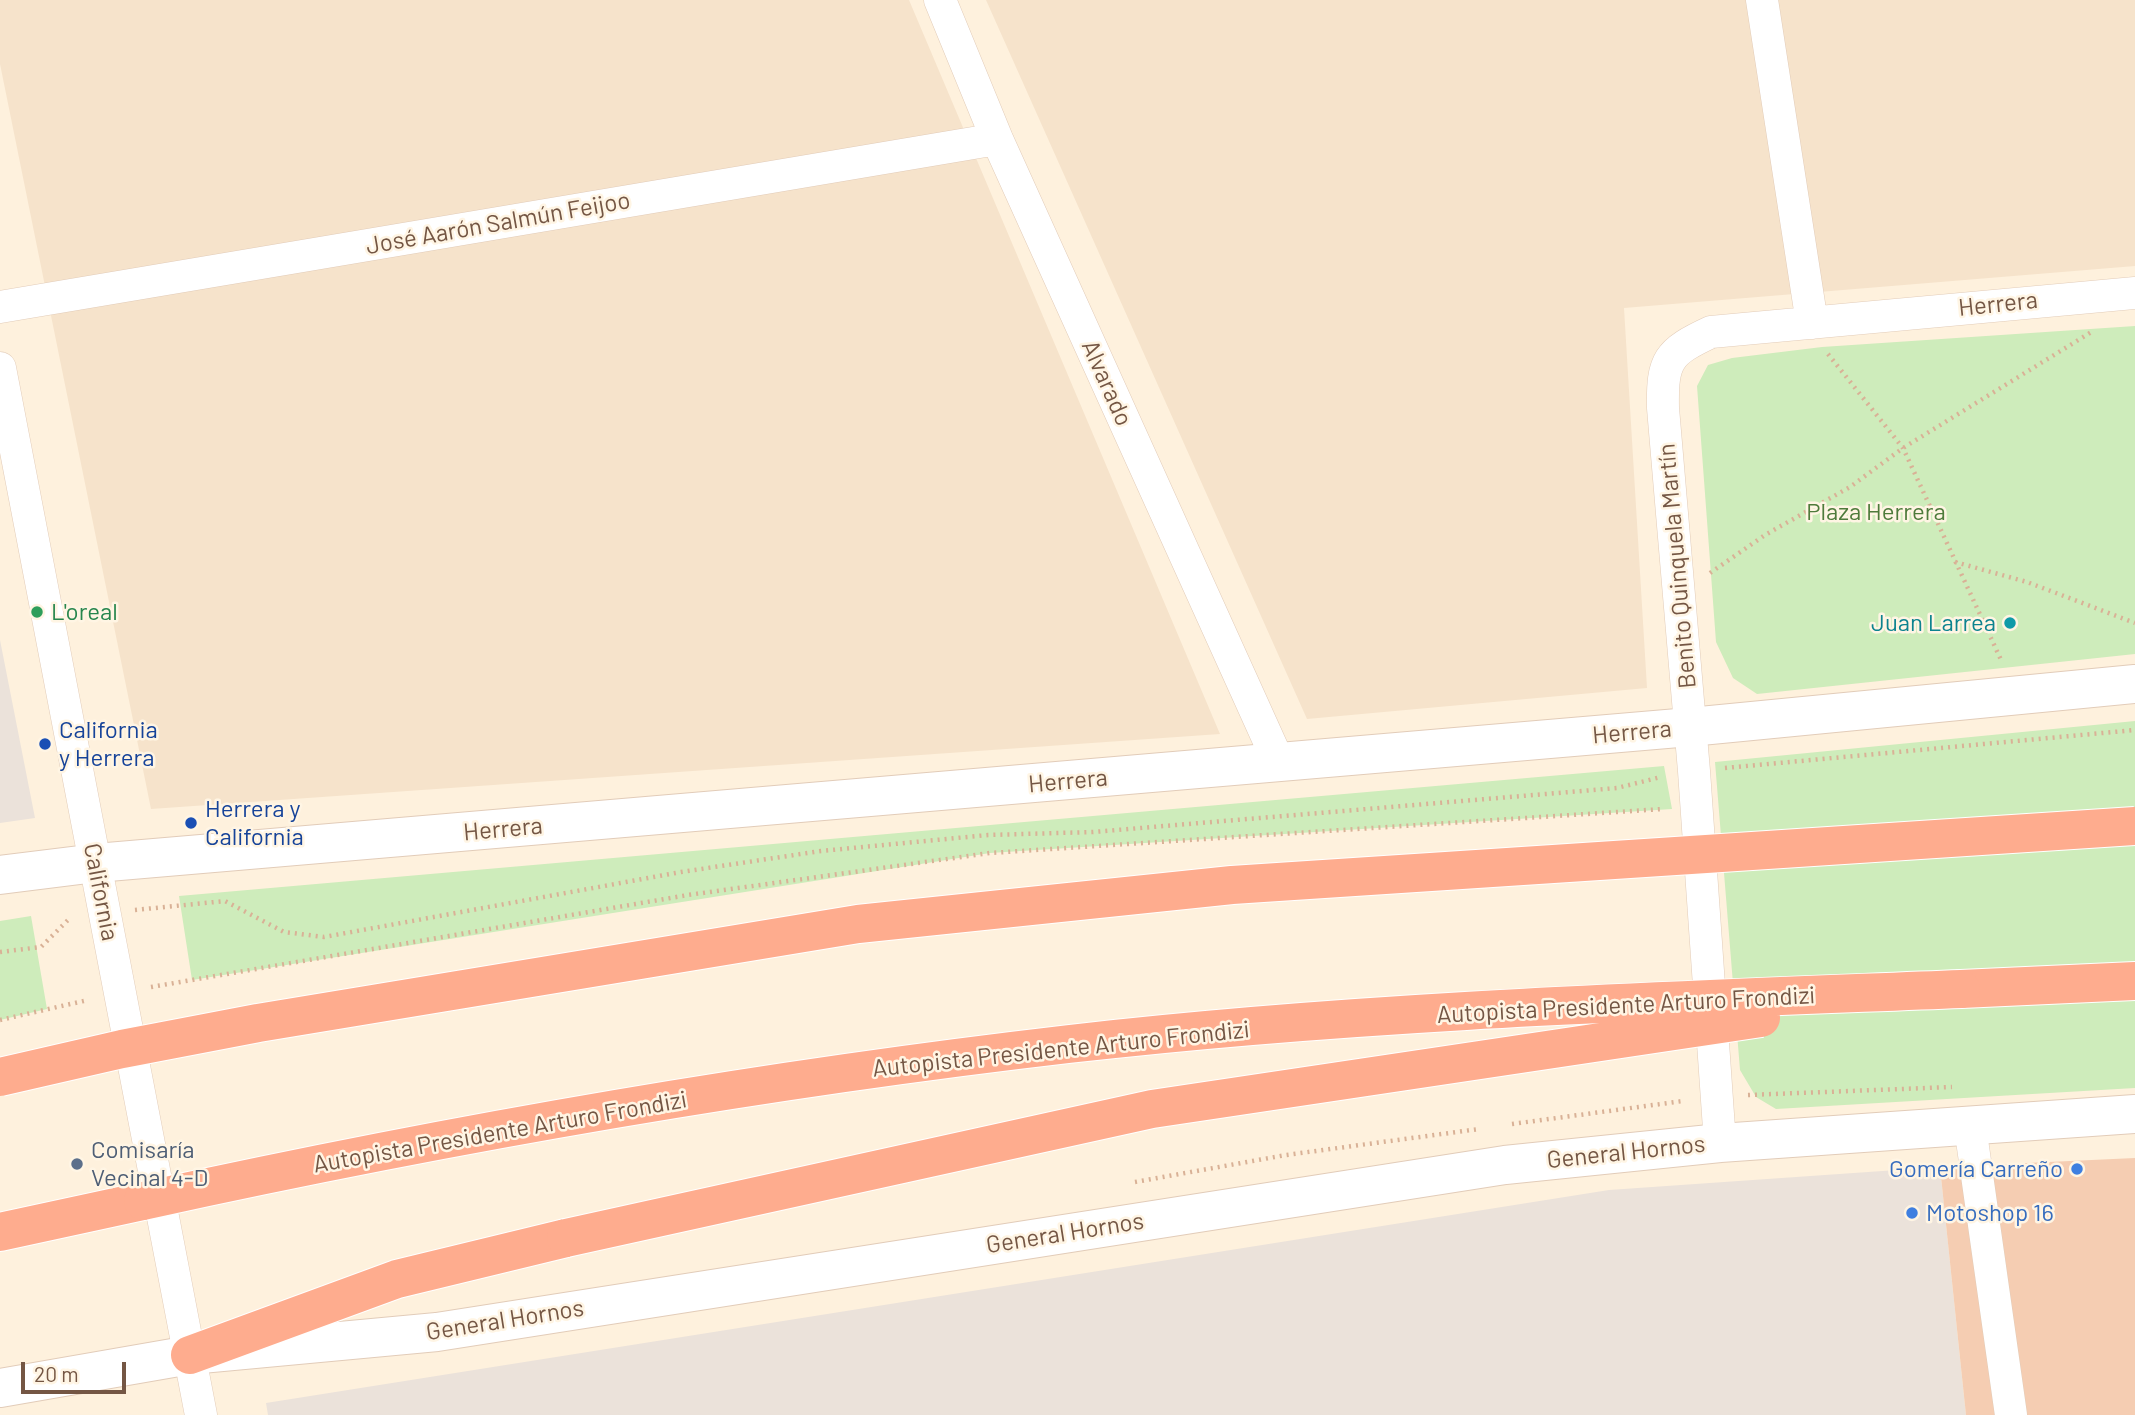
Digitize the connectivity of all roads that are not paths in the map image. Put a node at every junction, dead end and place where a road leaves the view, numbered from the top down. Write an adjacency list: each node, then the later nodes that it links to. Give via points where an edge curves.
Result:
1 (940, 0): 3 (street, Alvarado)
2 (1762, 0): 6 (street)
3 (997, 139): 5 (street, José Aarón Salmún Feijoo); 11 (street, Alvarado)
4 (2135, 293): 6 (street, Herrera)
5 (0, 307)
6 (1812, 323): 8 (street, Herrera, via 1711,332 1679,347 1667,361)
7 (0, 368): 13 (street, California)
8 (1663, 408): 10 (street, Benito Quinquela Martín)
9 (2135, 684): 10 (street, Herrera)
10 (1690, 727): 11 (street, Herrera); 20 (street, Benito Quinquela Martín)
11 (1279, 763): 13 (street, Herrera)
12 (2135, 826): 17 (highway, bridge, via 1232,885 858,924 258,1023)
13 (96, 863): 14 (street, Herrera); 22 (street, California)
14 (0, 875)
15 (2135, 981): 16 (highway, Autopista Presidente Arturo Frondizi)
16 (1961, 989): 21 (highway, Autopista Presidente Arturo Frondizi, bridge, via 1510,1009 1058,1045 872,1069 577,1117 261,1175); 22 (highway, bridge, via 1152,1109 397,1279)
17 (0, 1077)
18 (2135, 1114): 19 (street, General Hornos)
19 (1970, 1126): 20 (street, General Hornos); 25 (street)
20 (1720, 1143): 22 (street, General Hornos, via 1505,1165 437,1332)
21 (0, 1232)
22 (190, 1355): 23 (street, General Hornos); 24 (street, California)
23 (0, 1388)
24 (201, 1415)
25 (2011, 1415)

